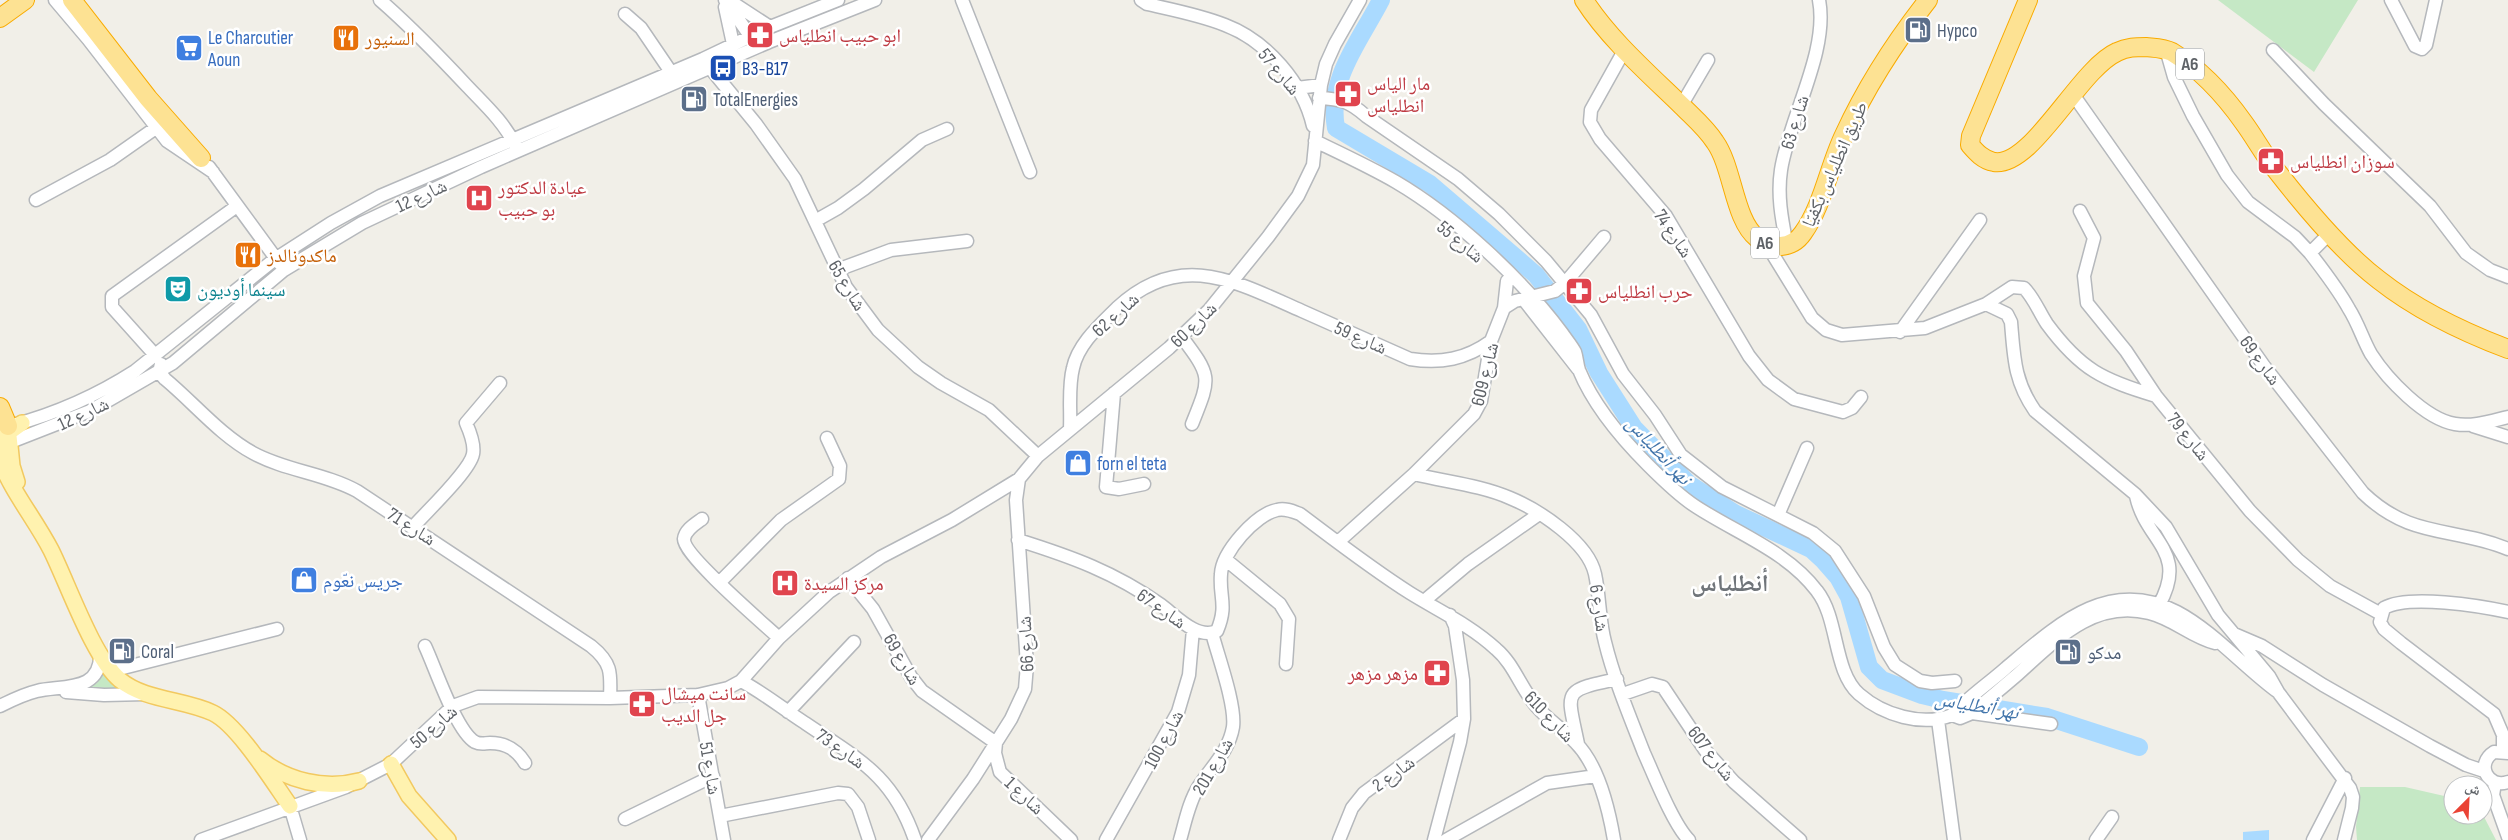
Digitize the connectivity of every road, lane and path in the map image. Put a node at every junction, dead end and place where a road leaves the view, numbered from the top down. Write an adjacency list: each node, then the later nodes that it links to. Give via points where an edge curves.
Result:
1 (25, 0): 21 (highway)
2 (55, 0): 37 (street)
3 (72, 0): 44 (highway, via 148,98)
4 (82, 0): 44 (street, via 202,150)
5 (380, 0): 36 (street, via 416,31)
6 (724, 0): 23 (street); 24 (street)
7 (729, 0): 22 (street)
8 (838, 0): 19 (street, شارع 12)
9 (875, 0): 25 (street, شارع 12)
10 (962, 0): 45 (street)
11 (1141, 0): 32 (street, شارع 57, via 1219,22 1238,31 1272,56)
12 (1360, 0): 34 (street, via 1335,44)
13 (1584, 0): 26 (highway, A6)
14 (1819, 0): 55 (street, شارع 63, via 1819,36 1781,169 1780,207)
15 (1928, 0): 55 (highway, طريق انطلياس بكفيّا / A6, via 1887,57 1848,127 1803,234)
16 (2028, 0): 33 (highway, A6, via 1976,119 1970,145 1980,156 1994,162 2014,158 2036,139)
17 (2391, 0): 18 (street, via 2415,46 2422,49 2426,45)
18 (2436, 0)
19 (817, 4): 22 (street, شارع 12)
20 (625, 14): 31 (street, via 641,28)
21 (0, 18)
22 (770, 27): 23 (street, شارع 12)
23 (750, 36): 24 (street, شارع 12); 25 (street)
24 (733, 44): 30 (street, شارع 12)
25 (757, 48): 30 (street, شارع 12)
26 (1625, 49): 35 (highway, A6); 79 (street, شارع 74, via 1591,110 1590,122 1600,139 1666,216 1749,356 1768,380 1794,399 1843,412 1852,408)
27 (2166, 49): 33 (highway, A6, via 2132,47 2116,52 2097,66); 51 (highway, A6, via 2189,62 2212,85 2244,122 2274,169); 56 (street, via 2174,77 2192,116 2228,175 2248,202)
28 (2273, 50): 60 (street, via 2430,206 2466,253 2490,270)
29 (1708, 60): 35 (street)
30 (706, 63): 31 (street, شارع 12); 50 (street, شارع 65, via 779,156 798,185)
31 (675, 77): 39 (street, شارع 12); 43 (street, شارع 12)
32 (1297, 88): 34 (street); 41 (street, شارع 57, via 1305,102)
33 (2072, 93): 102 (street, شارع 69, via 2264,366 2363,493 2381,510 2419,528)
34 (1323, 94): 41 (street); 63 (street, via 1353,104 1458,179 1499,214)
35 (1682, 106): 54 (highway, A6, via 1716,142 1747,226 1756,238)
36 (499, 120): 39 (street); 40 (street); 42 (street, via 498,134)
37 (157, 127): 44 (street, via 179,151); 46 (street, via 110,160)
38 (947, 129): 50 (street, via 922,140 864,189)
39 (529, 132): 40 (street, شارع 12)
40 (512, 139): 42 (street, شارع 12); 43 (street)
41 (1315, 141): 61 (street, شارع 60, via 1313,165 1298,196); 62 (street, شارع 55, via 1414,202); 64 (street, via 1375,170 1424,201 1477,243)
42 (492, 147): 57 (street, شارع 12, via 380,196)
43 (519, 152): 58 (street, شارع 12, via 362,223)
44 (207, 165): 47 (street)
45 (1030, 172)
46 (36, 200)
47 (238, 206): 57 (street); 72 (street, via 112,296 112,307)
48 (2080, 211): 78 (street, شارع 79, via 2094,238 2084,276 2087,304 2126,351)
49 (1980, 220): 68 (street)
50 (815, 221): 59 (street, شارع 65)
51 (2330, 233): 56 (street); 71 (highway, A6, via 2378,279 2419,307)
52 (1604, 237): 63 (street)
53 (967, 241): 59 (street, via 891,250)
54 (1767, 245): 55 (highway, طريق انطلياس بكفيّا / A6); 68 (street, via 1817,324 1842,335)
55 (1787, 246)
56 (2310, 253): 83 (street, via 2350,311 2372,354 2390,376 2421,408 2441,420)
57 (275, 259): 58 (street); 67 (street, شارع 12)
58 (284, 270): 73 (street, شارع 12)
59 (838, 270): 89 (street, شارع 65, via 858,306 906,357 940,383 989,410)
60 (2508, 277)
61 (1233, 281): 69 (street, شارع 60); 70 (street, شارع 59, via 1410,359 1453,360 1467,356); 84 (street, شارع 62, via 1201,275 1184,276 1153,284 1124,301 1093,332 1074,364)
62 (1507, 281): 64 (street, شارع 55); 66 (street, شارع 609)
63 (1566, 283): 64 (street, via 1555,291); 97 (street, via 1591,315 1624,374 1681,455 1722,488)
64 (1533, 298): 66 (street, via 1509,303); 139 (street, شارع 55, via 1601,409 1647,464 1694,505 1781,558 1817,591 1828,610 1847,679 1860,696 1894,714 1912,719)
65 (1986, 304): 68 (street, via 1940,324); 78 (street, via 2012,287 2024,288 2059,340 2085,366 2104,378); 94 (street, via 2007,314 2011,322 2018,382 2035,411)
66 (1504, 308): 70 (street, شارع 609)
67 (204, 315): 72 (street, شارع 12); 74 (street, via 190,335 162,360)
68 (1900, 332)
69 (1182, 336): 77 (street, شارع 60); 82 (street, via 1205,369 1207,389)
70 (1491, 341): 91 (street, شارع 609, via 1481,401 1474,414)
71 (2508, 350)
72 (156, 354): 85 (street, شارع 12, via 90,398)
73 (173, 363): 74 (street, شارع 12); 76 (street, via 172,372)
74 (159, 372): 76 (street, شارع 71); 85 (street, شارع 12, via 90,412)
75 (500, 383): 99 (street, via 466,423 474,446 473,456)
76 (178, 388): 99 (street, شارع 71, via 252,453 347,485)
77 (1114, 393): 84 (street, شارع 60); 93 (street, via 1106,487 1119,489)
78 (2156, 396): 109 (street, شارع 79, via 2250,511 2298,560 2330,586)
79 (1861, 397)
80 (0, 407): 85 (highway)
81 (2508, 417): 83 (street)
82 (1192, 424)
83 (2471, 425): 86 (street)
84 (1070, 429): 89 (street, شارع 60)
85 (6, 437): 95 (main road)
86 (2508, 437)
87 (826, 438): 105 (street, via 840,466 839,479 781,520)
88 (1807, 448): 97 (street)
89 (1038, 456): 92 (street, شارع 60)
90 (0, 460): 95 (main road)
91 (1414, 474): 96 (street, شارع 6, via 1496,492); 101 (street, شارع 609)
92 (1019, 480): 100 (street, شارع 66, via 1016,500); 104 (street, شارع 50)
93 (1144, 484)
94 (2135, 494): 107 (street, via 2139,508 2170,563 2170,580); 113 (street, via 2166,527)
95 (27, 509): 119 (main road)
96 (1538, 514): 106 (street, via 1468,564); 123 (street, شارع 6, via 1569,536 1591,562 1605,642)
97 (1778, 515): 124 (street, via 1813,533 1835,550 1895,665 1920,681)
98 (702, 519): 105 (street, via 687,532 685,544)
99 (413, 527): 132 (street, شارع 71, via 598,652 610,669)
100 (1018, 540): 112 (street, شارع 67, via 1079,559 1119,578); 142 (street, شارع 66, via 1027,682 1018,706)
101 (1338, 542): 103 (street, via 1300,514 1279,510 1258,519); 106 (street)
102 (2508, 549)
103 (1225, 559): 114 (street, via 1220,575 1224,602 1221,621 1217,631); 120 (street, via 1280,604 1289,619)
104 (848, 578): 115 (street, شارع 50); 142 (street, شارع 69, via 873,609 922,691)
105 (719, 583): 115 (street)
106 (1424, 601): 110 (street)
107 (2159, 605): 117 (street, via 2178,612); 137 (street, via 2126,600 2083,610 2045,635)
108 (2508, 612): 109 (street, via 2475,604 2425,602 2389,605)
109 (2381, 614): 144 (street, via 2380,622 2384,629 2494,714 2503,735)
110 (1450, 615): 138 (street, via 1455,626 1463,680); 143 (street, شارع 610, via 1505,658 1538,708)
111 (277, 629): 122 (street)
112 (1193, 630): 114 (street, شارع 67); 166 (street, شارع 100, via 1189,675 1178,712)
113 (2231, 632): 128 (street, via 2269,676); 147 (street, via 2262,646 2430,746)
114 (1212, 633): 167 (street, شارع 201, via 1234,725 1220,759 1194,795)
115 (779, 638): 121 (street, شارع 50)
116 (854, 642): 136 (street)
117 (2220, 645): 128 (street); 135 (street, via 2148,613 2118,610 2095,615 2067,630)
118 (425, 646): 134 (street)
119 (100, 653): 122 (main road); 126 (street, via 98,668 86,681 76,687)
120 (1286, 664)
121 (754, 668): 125 (street, شارع 50); 127 (street)
122 (111, 671): 129 (main road, via 129,686)
123 (1617, 679): 130 (street, شارع 6); 143 (street, via 1581,687 1574,692 1569,703)
124 (1955, 680)
125 (741, 681): 127 (street, شارع 73); 131 (street, شارع 50, via 718,692)
126 (56, 690): 129 (street, via 90,694); 133 (street, via 38,690)
127 (763, 692): 136 (street, شارع 73)
128 (2278, 692): 150 (street)
129 (150, 694): 141 (main road, via 212,712 227,722)
130 (1623, 694): 172 (street, شارع 6, via 1652,772); 173 (street, شارع 607, via 1652,684 1663,687 1710,756 1734,782)
131 (698, 695): 132 (street, شارع 50); 148 (street, شارع 51)
132 (610, 698): 134 (street, شارع 50, via 478,697)
133 (0, 706)
134 (452, 707): 145 (street, via 475,742 509,746); 146 (street, شارع 50)
135 (1974, 711): 137 (street, via 1960,718); 140 (street)
136 (788, 712): 163 (street, شارع 73, via 869,766 891,791 908,820)
137 (1955, 712): 139 (street)
138 (1464, 719): 168 (street, شارع 2, via 1364,793 1352,808); 169 (street)
139 (1938, 720): 174 (street)
140 (2051, 724)
141 (243, 742): 151 (main road, via 264,762 296,778 326,784); 153 (main road)
142 (996, 743): 164 (street, شارع 66); 165 (street, شارع 1, via 1000,772)
143 (1578, 744): 149 (street, شارع 610)
144 (2505, 752): 147 (street, via 2490,755)
145 (525, 763)
146 (391, 764): 151 (street, شارع 50); 160 (main road, via 410,796)
147 (2484, 771): 152 (street, via 2488,778)
148 (713, 776): 154 (street, شارع 51); 156 (street)
149 (1596, 776): 170 (street, via 1547,784); 171 (street, شارع 610, via 1607,802)
150 (2345, 778): 176 (street); 177 (street, via 2353,797)
151 (359, 780): 153 (street, شارع 50)
152 (2502, 782): 157 (street, via 2494,795)
153 (290, 806): 158 (street, شارع 50); 159 (street)
154 (720, 816): 161 (street, شارع 51); 162 (street, via 838,793 848,794 858,807)
155 (2112, 816): 175 (street)
156 (625, 819)
157 (2508, 837)
158 (201, 840)
159 (300, 840)
160 (448, 840)
161 (724, 840)
162 (869, 840)
163 (915, 840)
164 (928, 840)
165 (1072, 840)
166 (1106, 840)
167 (1180, 840)
168 (1339, 840)
169 (1434, 840)
170 (1446, 840)
171 (1614, 840)
172 (1689, 840)
173 (1800, 840)
174 (1954, 840)
175 (2096, 840)
176 (2313, 840)
177 (2344, 840)

